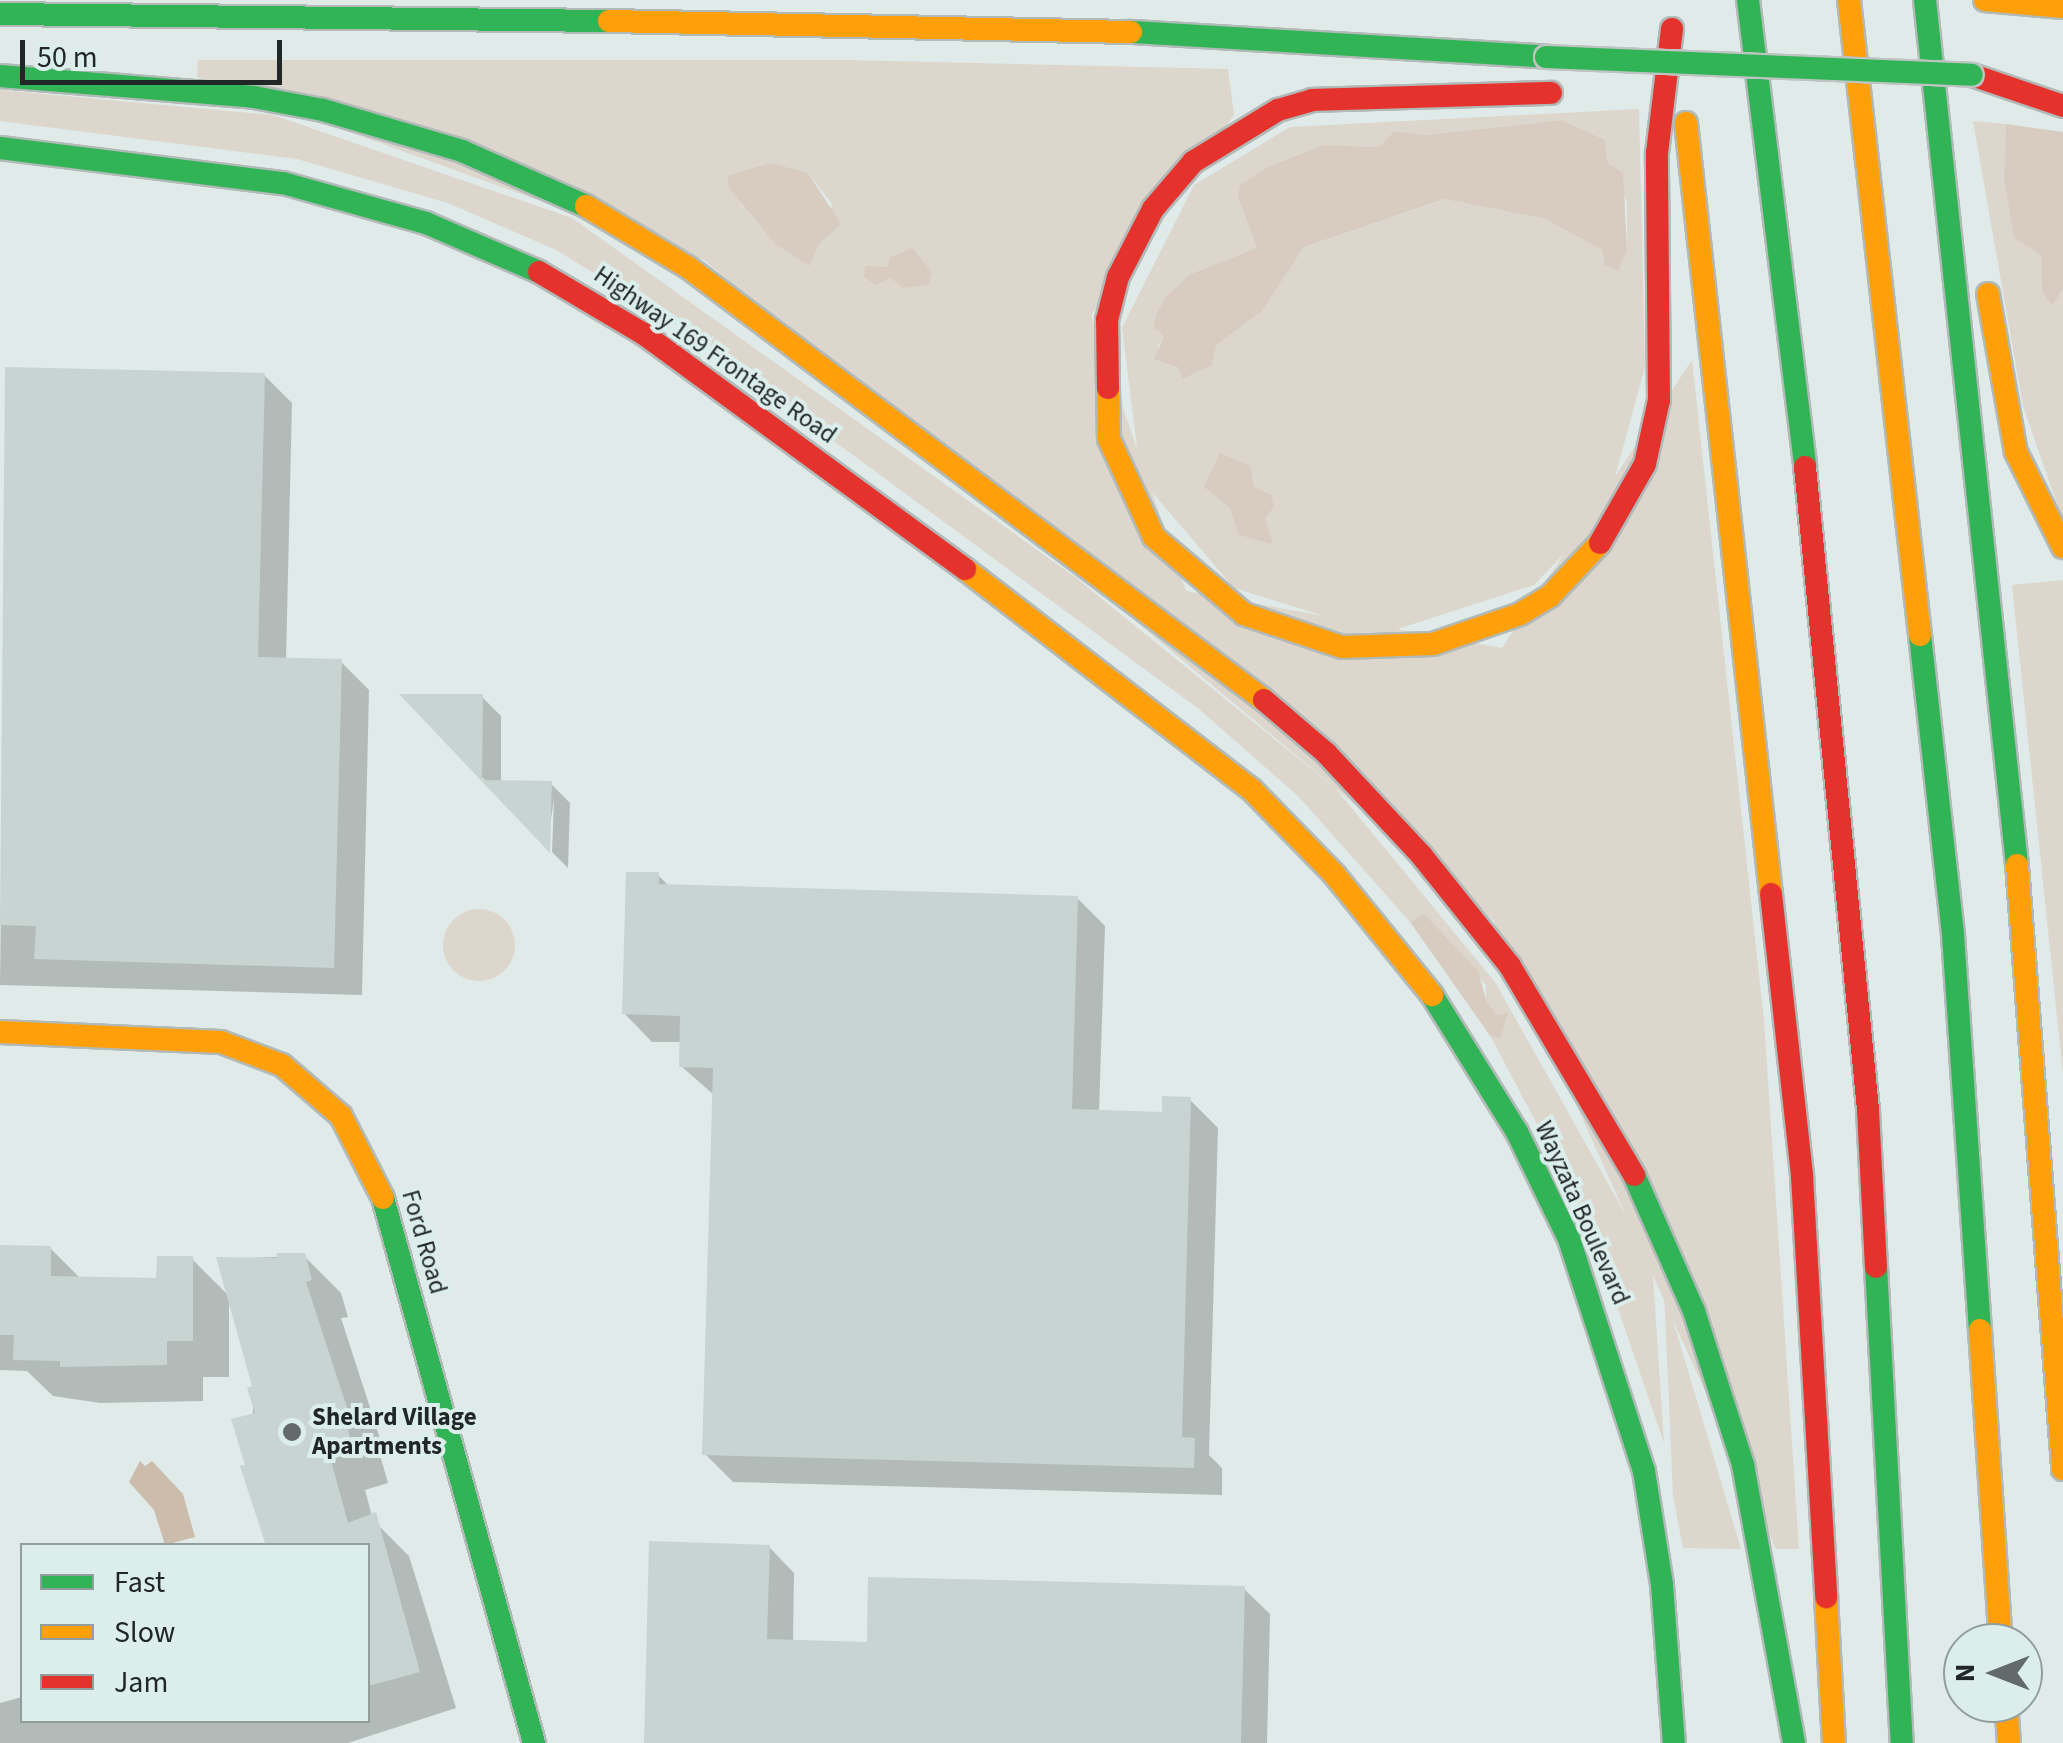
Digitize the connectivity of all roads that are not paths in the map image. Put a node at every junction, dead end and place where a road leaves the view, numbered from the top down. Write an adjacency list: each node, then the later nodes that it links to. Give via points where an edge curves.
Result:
1 (1668, 0): 8 (main road)
2 (1748, 0): 27 (main road, via 1804,442 1868,1110)
3 (1849, 0): 22 (main road, via 1952,935)
4 (1984, 0): 6 (main road)
5 (1927, 6): 14 (main road)
6 (2063, 7)
7 (0, 14): 9 (main road, bridge, via 1277,36)
8 (1672, 29): 9 (main road, via 1656,153 1659,400 1645,464 1596,550 1550,596 1520,614 1434,644 1342,648 1244,614 1154,537 1109,438 1106,320 1118,277 1152,210 1193,162 1278,110 1312,100 1551,93 1593,86); 26 (main road, via 1721,398 1802,1176)
9 (1673, 66): 10 (main road, bridge)
10 (1972, 75): 12 (main road); 13 (main road)
11 (0, 76): 25 (main road, via 324,110 462,151 570,197 689,268 996,493 1220,661 1326,753 1422,856 1510,966 1637,1180 1694,1311 1743,1465)
12 (2063, 76)
13 (2063, 106)
14 (1933, 120): 16 (main road); 21 (main road, via 2014,826)
15 (0, 148): 19 (main road, Highway 169 Frontage Road, via 283,183 426,223 546,275 644,334 777,430 1131,691)
16 (1974, 219)
17 (1984, 276): 18 (main road, via 2016,452)
18 (2063, 547)
19 (1251, 788): 24 (main road, Wayzata Boulevard, via 1334,874 1434,998 1517,1132 1568,1239 1644,1471 1662,1586)
20 (0, 1032): 23 (main road, Ford Road, via 221,1042 282,1065 342,1116 384,1201)
21 (2063, 1469)
22 (2001, 1623)
23 (534, 1743)
24 (1674, 1743)
25 (1794, 1743)
26 (1834, 1743)
27 (1902, 1743)

